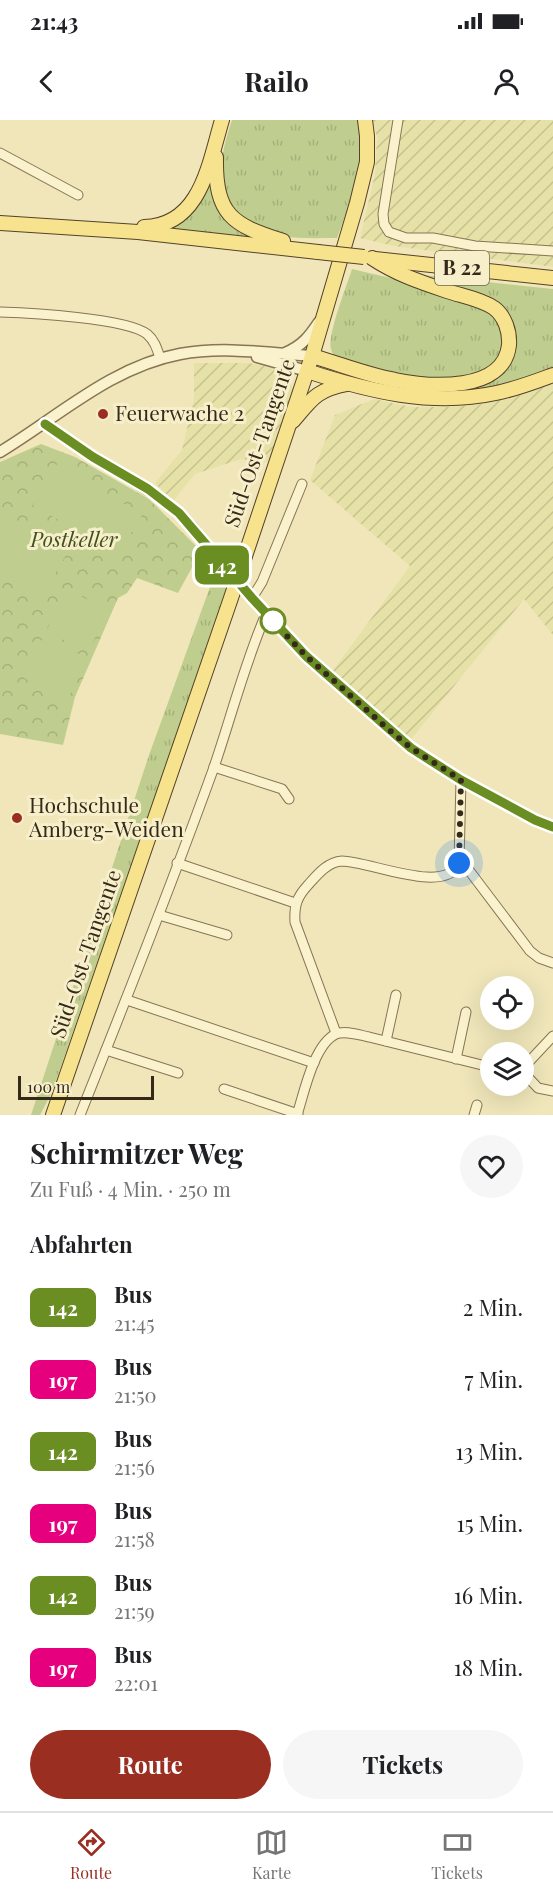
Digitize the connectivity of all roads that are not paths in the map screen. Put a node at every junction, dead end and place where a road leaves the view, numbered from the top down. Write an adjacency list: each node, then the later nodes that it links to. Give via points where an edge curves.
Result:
1 (222, 120): 4 (main road, B 22)
2 (365, 120): 14 (main road, Süd-Ost-Tangente, via 367,162)
3 (398, 120): 10 (street, via 383,214 389,232 406,238)
4 (216, 140): 8 (main road, B 22, via 201,188 179,216 164,225); 9 (main road, B 22, via 218,193 231,215 250,231)
5 (0, 153): 6 (street)
6 (78, 195)
7 (0, 223): 8 (main road, B 22)
8 (100, 229): 9 (main road, B 22)
9 (311, 251): 11 (main road, B 22, bridge)
10 (553, 251)
11 (368, 258): 12 (main road, B 22); 17 (main road, via 393,272 495,308 508,330 509,343 502,363 476,381 434,384 396,381)
12 (553, 278)
13 (0, 312): 18 (street, via 88,318 138,328 153,340)
14 (326, 312): 16 (street, via 308,339); 17 (main road, Süd-Ost-Tangente)
15 (231, 351): 16 (street); 18 (street); 19 (street)
16 (282, 354): 17 (street)
17 (312, 356): 19 (main road, Süd-Ost-Tangente)
18 (160, 358): 22 (street, via 116,376)
19 (307, 371): 21 (main road); 23 (main road, Süd-Ost-Tangente)
20 (553, 375): 21 (main road, via 495,393 462,397 398,395)
21 (347, 384): 23 (main road, via 318,393)
22 (45, 424): 24 (street); 26 (street, bridge, via 166,502 192,526)
23 (288, 427): 53 (main road, Süd-Ost-Tangente)
24 (0, 452)
25 (302, 484): 26 (street)
26 (252, 598): 27 (street)
27 (266, 614): 28 (street); 29 (street, via 306,656 388,729)
28 (214, 767): 30 (street, via 282,789); 32 (street)
29 (461, 780): 31 (street); 33 (street)
30 (289, 799)
31 (553, 827)
32 (177, 863): 34 (street); 35 (street)
33 (459, 863): 34 (street, via 449,875 431,878 341,861 322,869); 37 (street, via 468,869 530,951)
34 (295, 903): 41 (street, via 295,922)
35 (159, 915): 36 (street); 39 (street)
36 (227, 935)
37 (553, 963)
38 (396, 996): 43 (street)
39 (127, 1000): 44 (street); 47 (street)
40 (466, 1012): 46 (street)
41 (336, 1034): 43 (street); 47 (street)
42 (553, 1036): 45 (street)
43 (386, 1041): 46 (street)
44 (106, 1050): 49 (street); 57 (street)
45 (534, 1056)
46 (456, 1059): 48 (street)
47 (314, 1063): 54 (street)
48 (480, 1065)
49 (177, 1073)
50 (534, 1084): 52 (street)
51 (224, 1089): 54 (street)
52 (553, 1091)
53 (59, 1092): 55 (main road); 56 (main road, Süd-Ost-Tangente)
54 (297, 1114)
55 (46, 1115)
56 (52, 1115)
57 (80, 1115)

